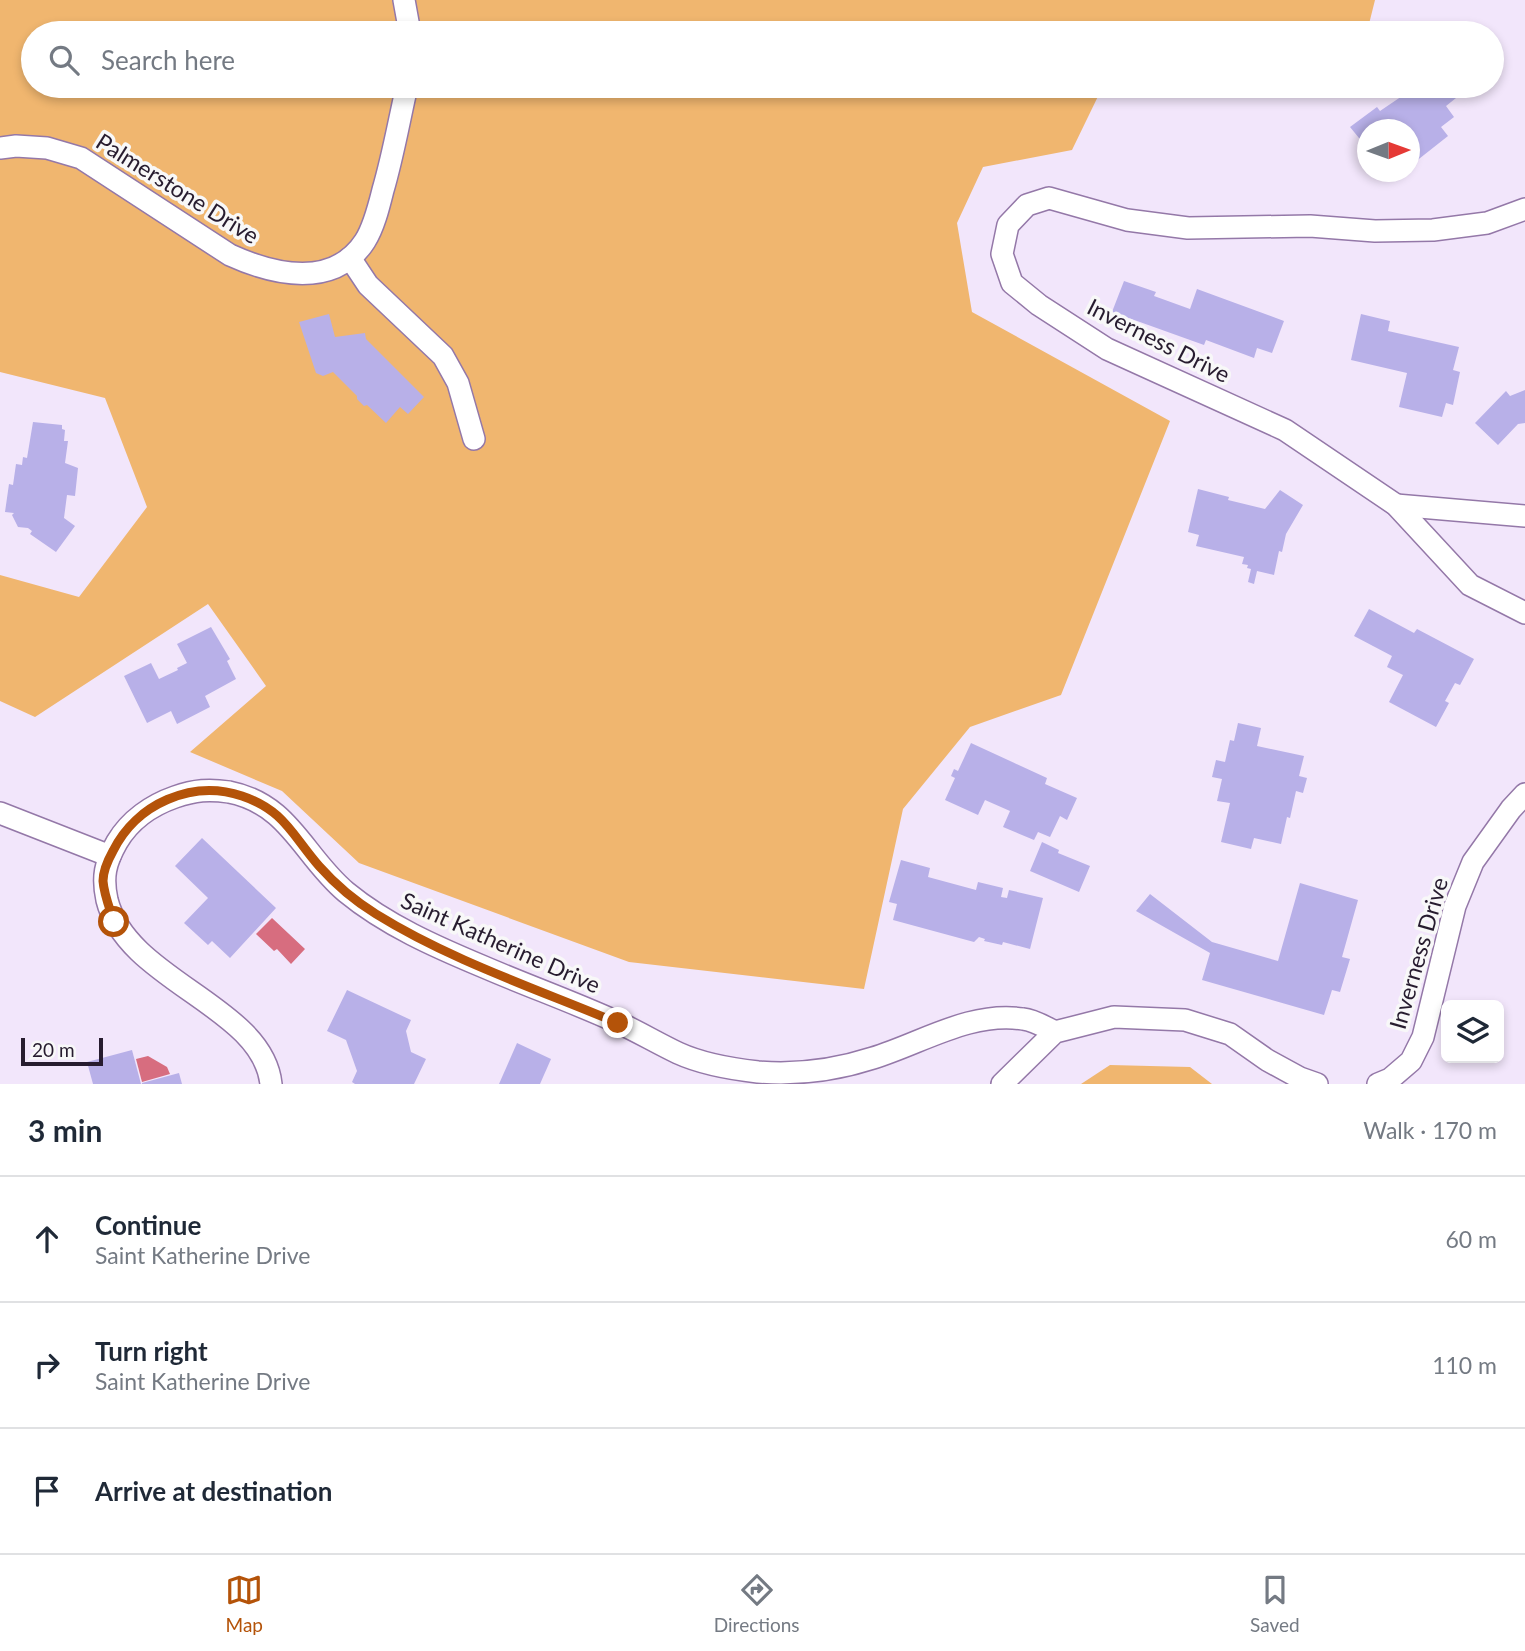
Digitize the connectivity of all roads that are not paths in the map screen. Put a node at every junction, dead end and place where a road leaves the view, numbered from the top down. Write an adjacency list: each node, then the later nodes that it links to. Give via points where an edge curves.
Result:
1 (404, 0): 2 (street)
2 (408, 21)
3 (405, 98): 6 (street, Palmerstone Drive, via 378,208 366,240)
4 (0, 148): 6 (street, Palmerstone Drive, via 47,148 81,158 230,255 256,267 313,274 332,270)
5 (1525, 209): 8 (street, Inverness Drive, via 1487,223 1433,230 1188,228 1127,220 1049,198 1027,205 1008,225 1002,254 1012,283 1038,305 1107,349 1285,430)
6 (350, 258): 7 (street, via 368,285 443,356 458,383)
7 (474, 439)
8 (1396, 505): 9 (street); 10 (street, Inverness Drive, via 1469,585)
9 (1525, 516)
10 (1525, 613)
11 (1525, 794): 18 (street, Inverness Drive, via 1474,862 1455,906 1423,1037 1411,1061)
12 (0, 813): 13 (street)
13 (110, 856): 14 (street, Saint Katherine Drive, via 119,839 157,804 207,789 239,794 265,804 345,891 375,913 481,966 681,1054 719,1066 758,1072 836,1068 962,1024 994,1018 1026,1019); 15 (street, Saint Katherine Drive, via 103,880 114,922 135,948 233,1022 255,1045)
14 (1055, 1032): 16 (street); 17 (street, via 1114,1017 1185,1020 1230,1034 1267,1060)
15 (271, 1084)
16 (1002, 1084)
17 (1317, 1084)
18 (1378, 1084)

